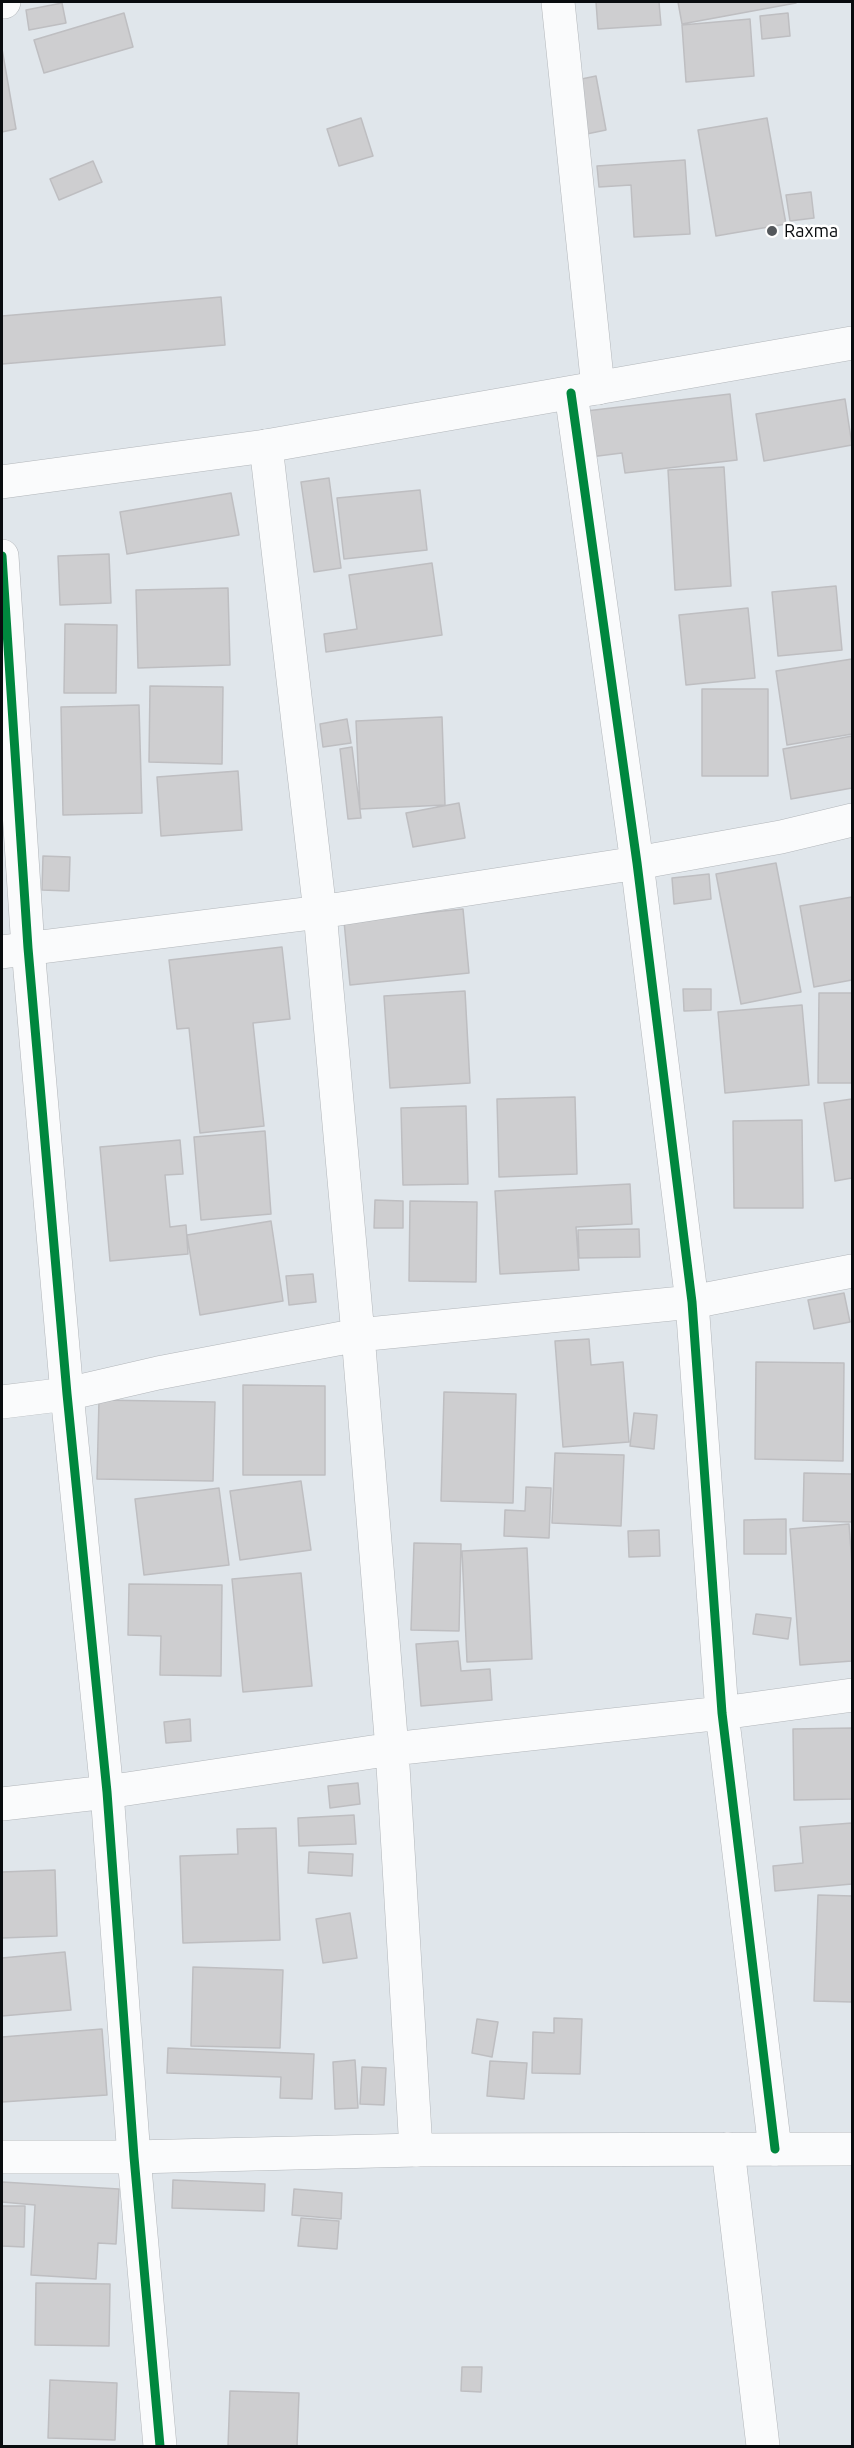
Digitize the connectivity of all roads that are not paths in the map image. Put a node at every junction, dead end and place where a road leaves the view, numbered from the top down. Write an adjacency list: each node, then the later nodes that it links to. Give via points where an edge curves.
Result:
1 (558, 2): 3 (street)
2 (852, 343): 3 (street)
3 (584, 390): 4 (street); 8 (street)
4 (266, 446): 5 (street); 9 (street)
5 (2, 482)
6 (2, 556): 10 (street)
7 (852, 820): 8 (street)
8 (637, 863): 9 (street); 12 (street)
9 (320, 912): 10 (street); 13 (street)
10 (15, 950): 14 (street)
11 (852, 1271): 12 (street)
12 (692, 1302): 13 (street); 17 (street)
13 (358, 1335): 14 (street); 18 (street)
14 (67, 1394): 15 (street); 19 (street)
15 (2, 1402)
16 (852, 1695): 17 (street)
17 (722, 1713): 18 (street); 22 (street)
18 (392, 1749): 19 (street); 24 (street)
19 (107, 1792): 20 (street); 26 (street)
20 (2, 1804)
21 (728, 2149): 22 (street); 24 (street); 28 (street)
22 (776, 2149): 23 (street)
23 (852, 2149)
24 (416, 2150): 26 (street)
25 (2, 2157): 26 (street)
26 (134, 2157): 27 (street)
27 (160, 2446)
28 (763, 2446)

